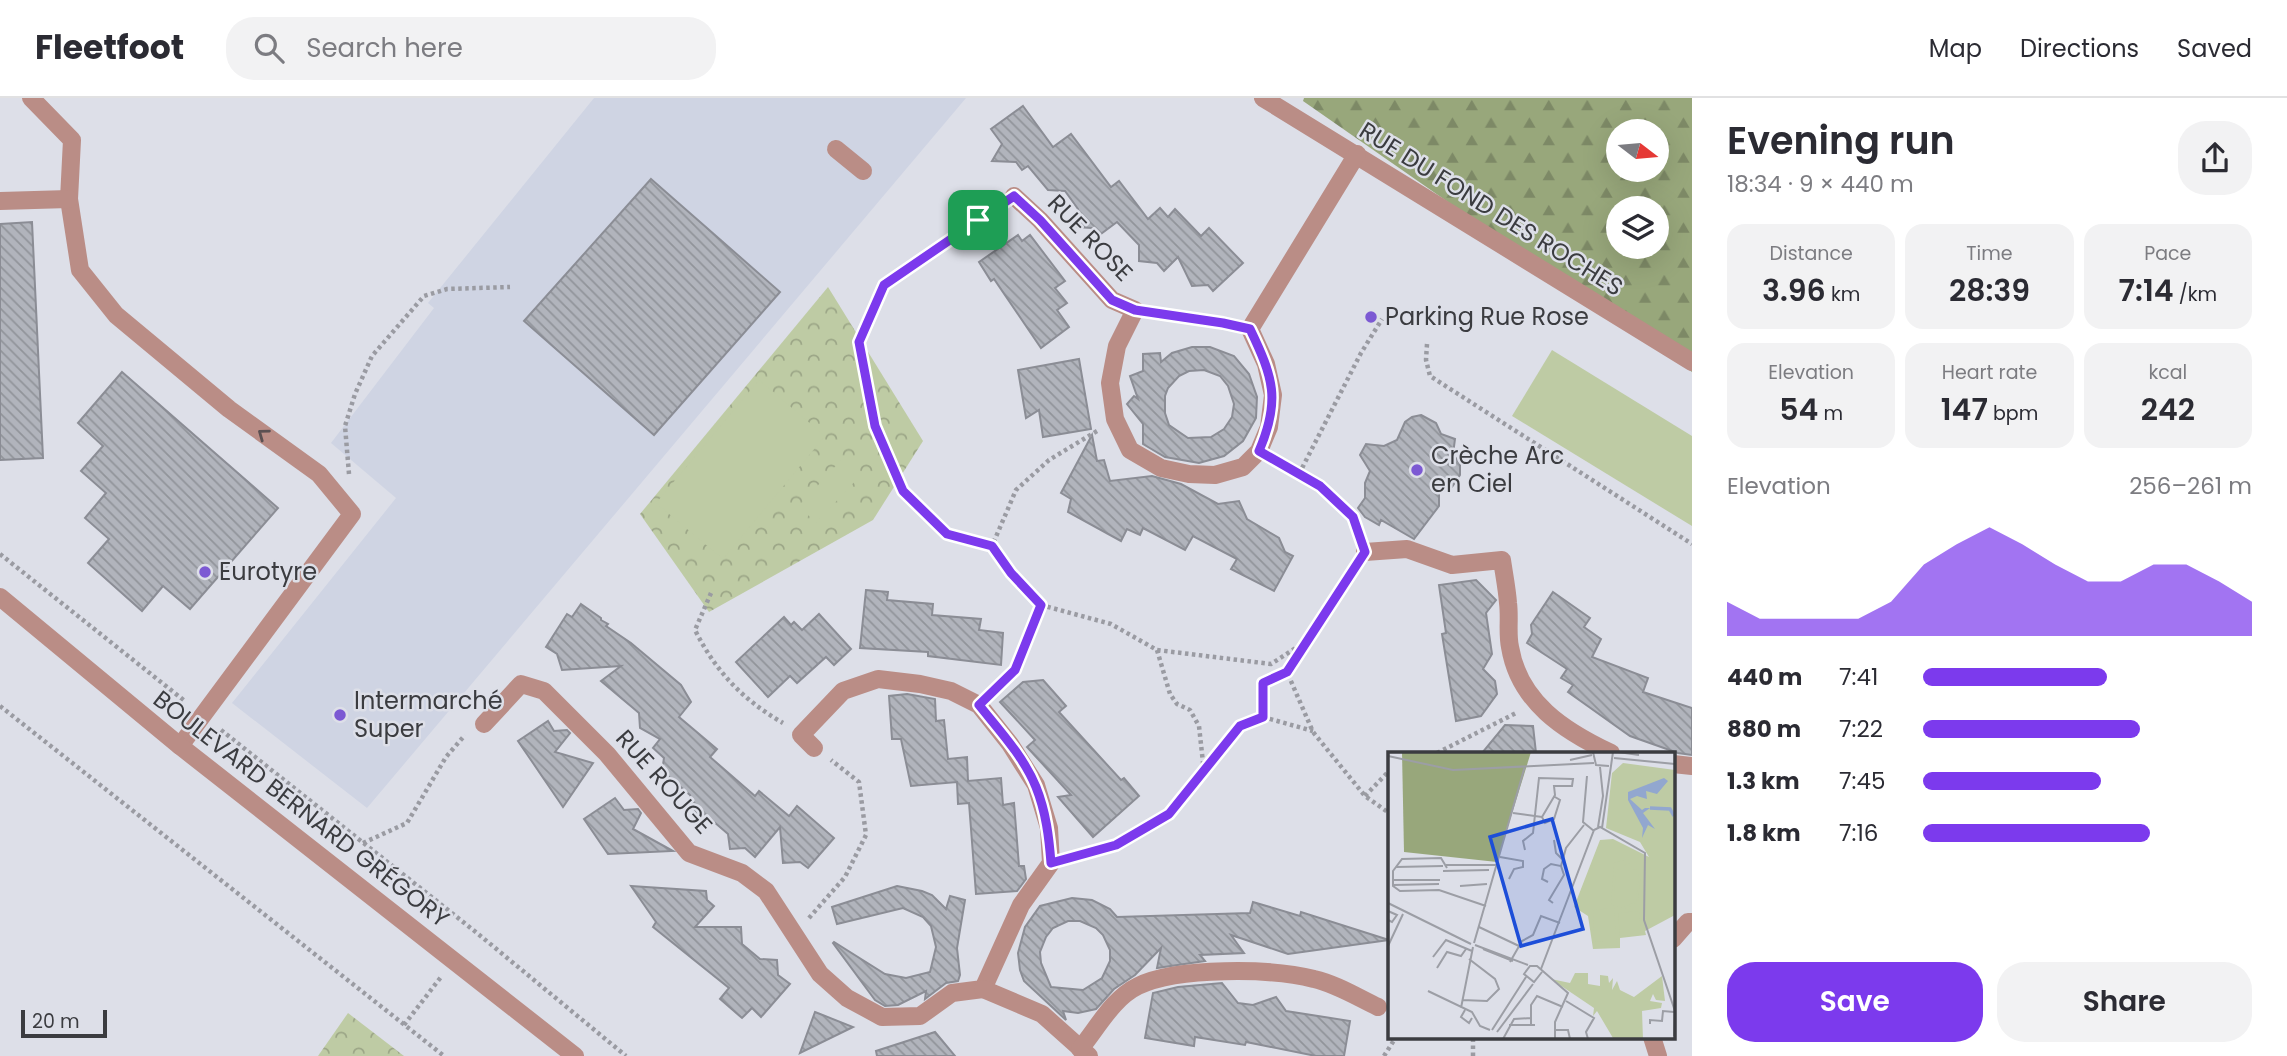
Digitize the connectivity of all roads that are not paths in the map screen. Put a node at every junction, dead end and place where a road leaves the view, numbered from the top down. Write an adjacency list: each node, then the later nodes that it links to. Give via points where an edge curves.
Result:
1 (31, 98): 7 (street, via 72,140)
2 (1263, 98): 4 (street, RUE DU FOND DES ROCHES)
3 (836, 149): 5 (street)
4 (1357, 154): 6 (street, RUE ROSE, via 1250,329 1266,364 1273,395 1269,427 1259,451 1243,467 1215,475 1161,468 1130,450 1115,419 1110,383 1117,346 1135,310 1112,300); 9 (street, RUE DU FOND DES ROCHES)
5 (863, 171)
6 (1014, 196)
7 (69, 199): 8 (street); 13 (street, one-way to 7, via 352,514 319,474 229,409 116,315 80,270)
8 (0, 201)
9 (1692, 362)
10 (1365, 552): 15 (street, via 1407,549 1452,565 1502,560 1510,646 1518,675 1536,703 1567,731)
11 (0, 597): 13 (street, BOULEVARD BERNARD GRÉGORY)
12 (484, 723): 20 (street, RUE ROUGE, via 521,684 544,691 607,754 689,853 742,873 766,891 820,974 847,998 882,1017 920,1016 953,993)
13 (180, 746): 24 (street, BOULEVARD BERNARD GRÉGORY)
14 (814, 748): 20 (street, via 801,735 843,691 878,679 951,691 979,705 1010,744 1036,785 1049,828 1051,863 1021,905)
15 (1609, 752)
16 (1674, 764): 17 (street)
17 (1692, 766)
18 (1692, 922): 19 (street)
19 (1674, 938)
20 (983, 989): 23 (street, via 1042,1014)
21 (1378, 1007): 23 (street, via 1334,986 1293,974 1190,972 1137,986 1116,1001)
22 (1652, 1038): 25 (street)
23 (1085, 1052)
24 (575, 1056)
25 (1658, 1056)

